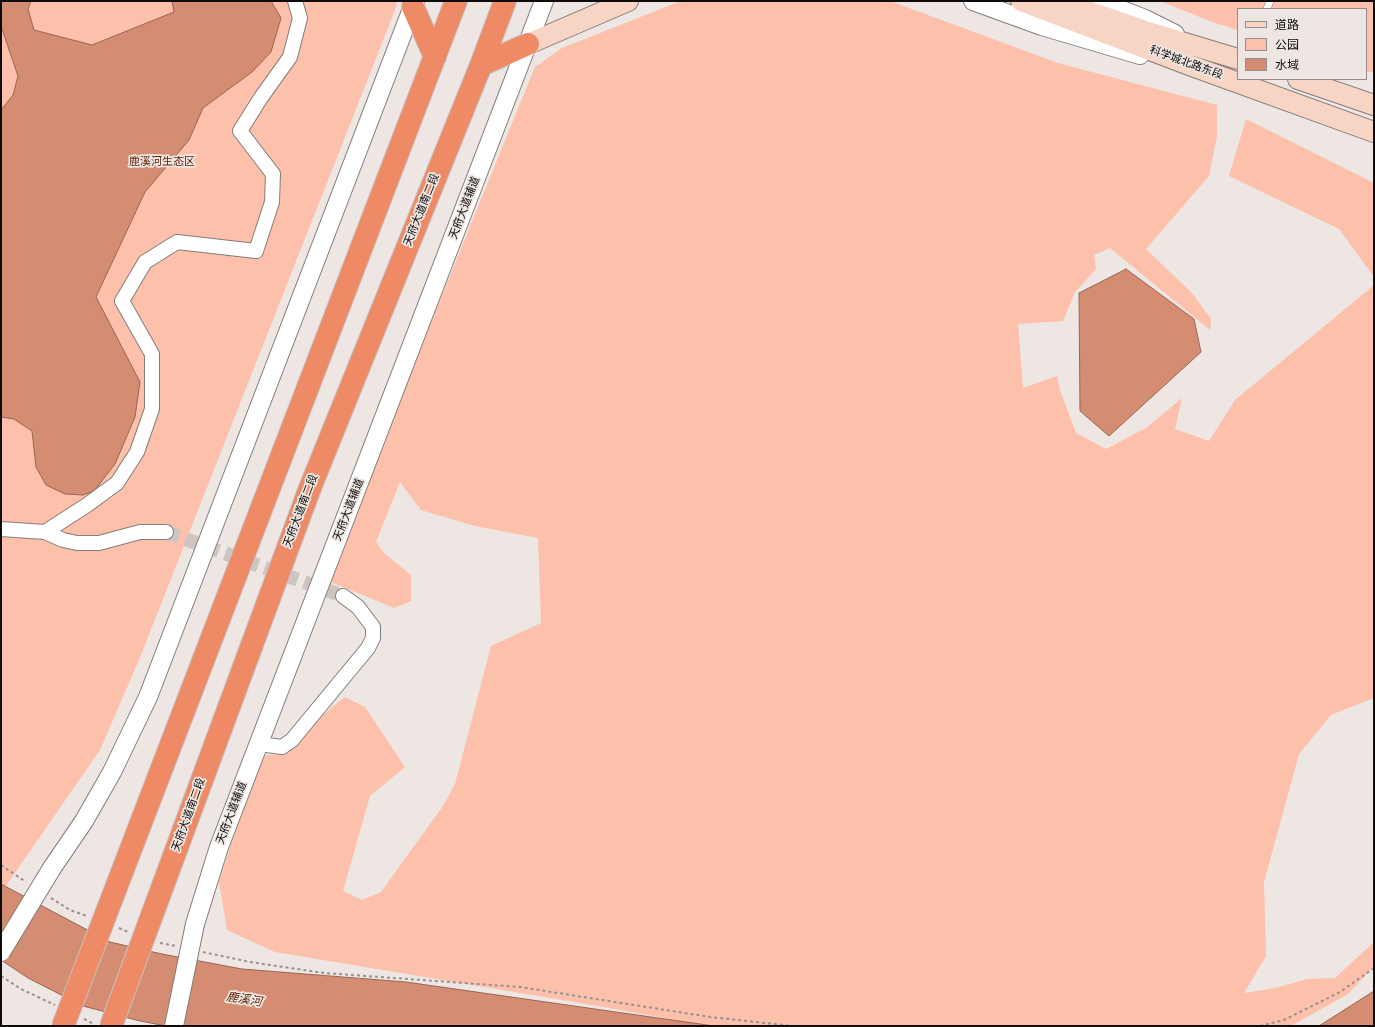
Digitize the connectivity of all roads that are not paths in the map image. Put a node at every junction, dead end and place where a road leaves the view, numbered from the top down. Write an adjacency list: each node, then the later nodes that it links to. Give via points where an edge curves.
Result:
1 (295, 1): 21 (street, via 300,18 290,57 240,131 273,174 272,202 256,251 177,242 145,262 122,301 152,354 152,408 137,452 117,483)
2 (456, 1): 13 (highway)
3 (505, 1): 15 (highway, 天府大道南二段)
4 (544, 1): 11 (street, 天府大道辅道)
5 (628, 1): 11 (main road)
6 (973, 1): 16 (street, via 1042,26 1141,55)
7 (1021, 1): 16 (main road, 科学城北路东段)
8 (1058, 1): 12 (main road, 科学城北路东段)
9 (1099, 1): 12 (street, via 1145,19)
10 (413, 3): 13 (highway); 25 (street, bridge, via 148,697 91,809)
11 (528, 44): 15 (highway); 24 (street, 天府大道辅道)
12 (1212, 52): 14 (main road, 科学城北路东段)
13 (435, 57): 26 (highway, bridge)
14 (1237, 59)
15 (481, 65): 27 (highway, 天府大道南二段, bridge, via 310,488)
16 (1189, 65): 19 (main road, 科学城北路东段)
17 (1301, 80): 18 (main road)
18 (1374, 105)
19 (1371, 130)
20 (1, 529): 21 (street)
21 (45, 532): 22 (street, via 77,544 99,543 140,532)
22 (166, 532)
23 (343, 596): 24 (street, via 358,607 373,627 373,638 368,648 292,740 282,747)
24 (259, 744): 28 (street, 天府大道辅道, bridge, via 219,847 195,924)
25 (1, 952)
26 (66, 1016)
27 (111, 1026)
28 (174, 1026)

